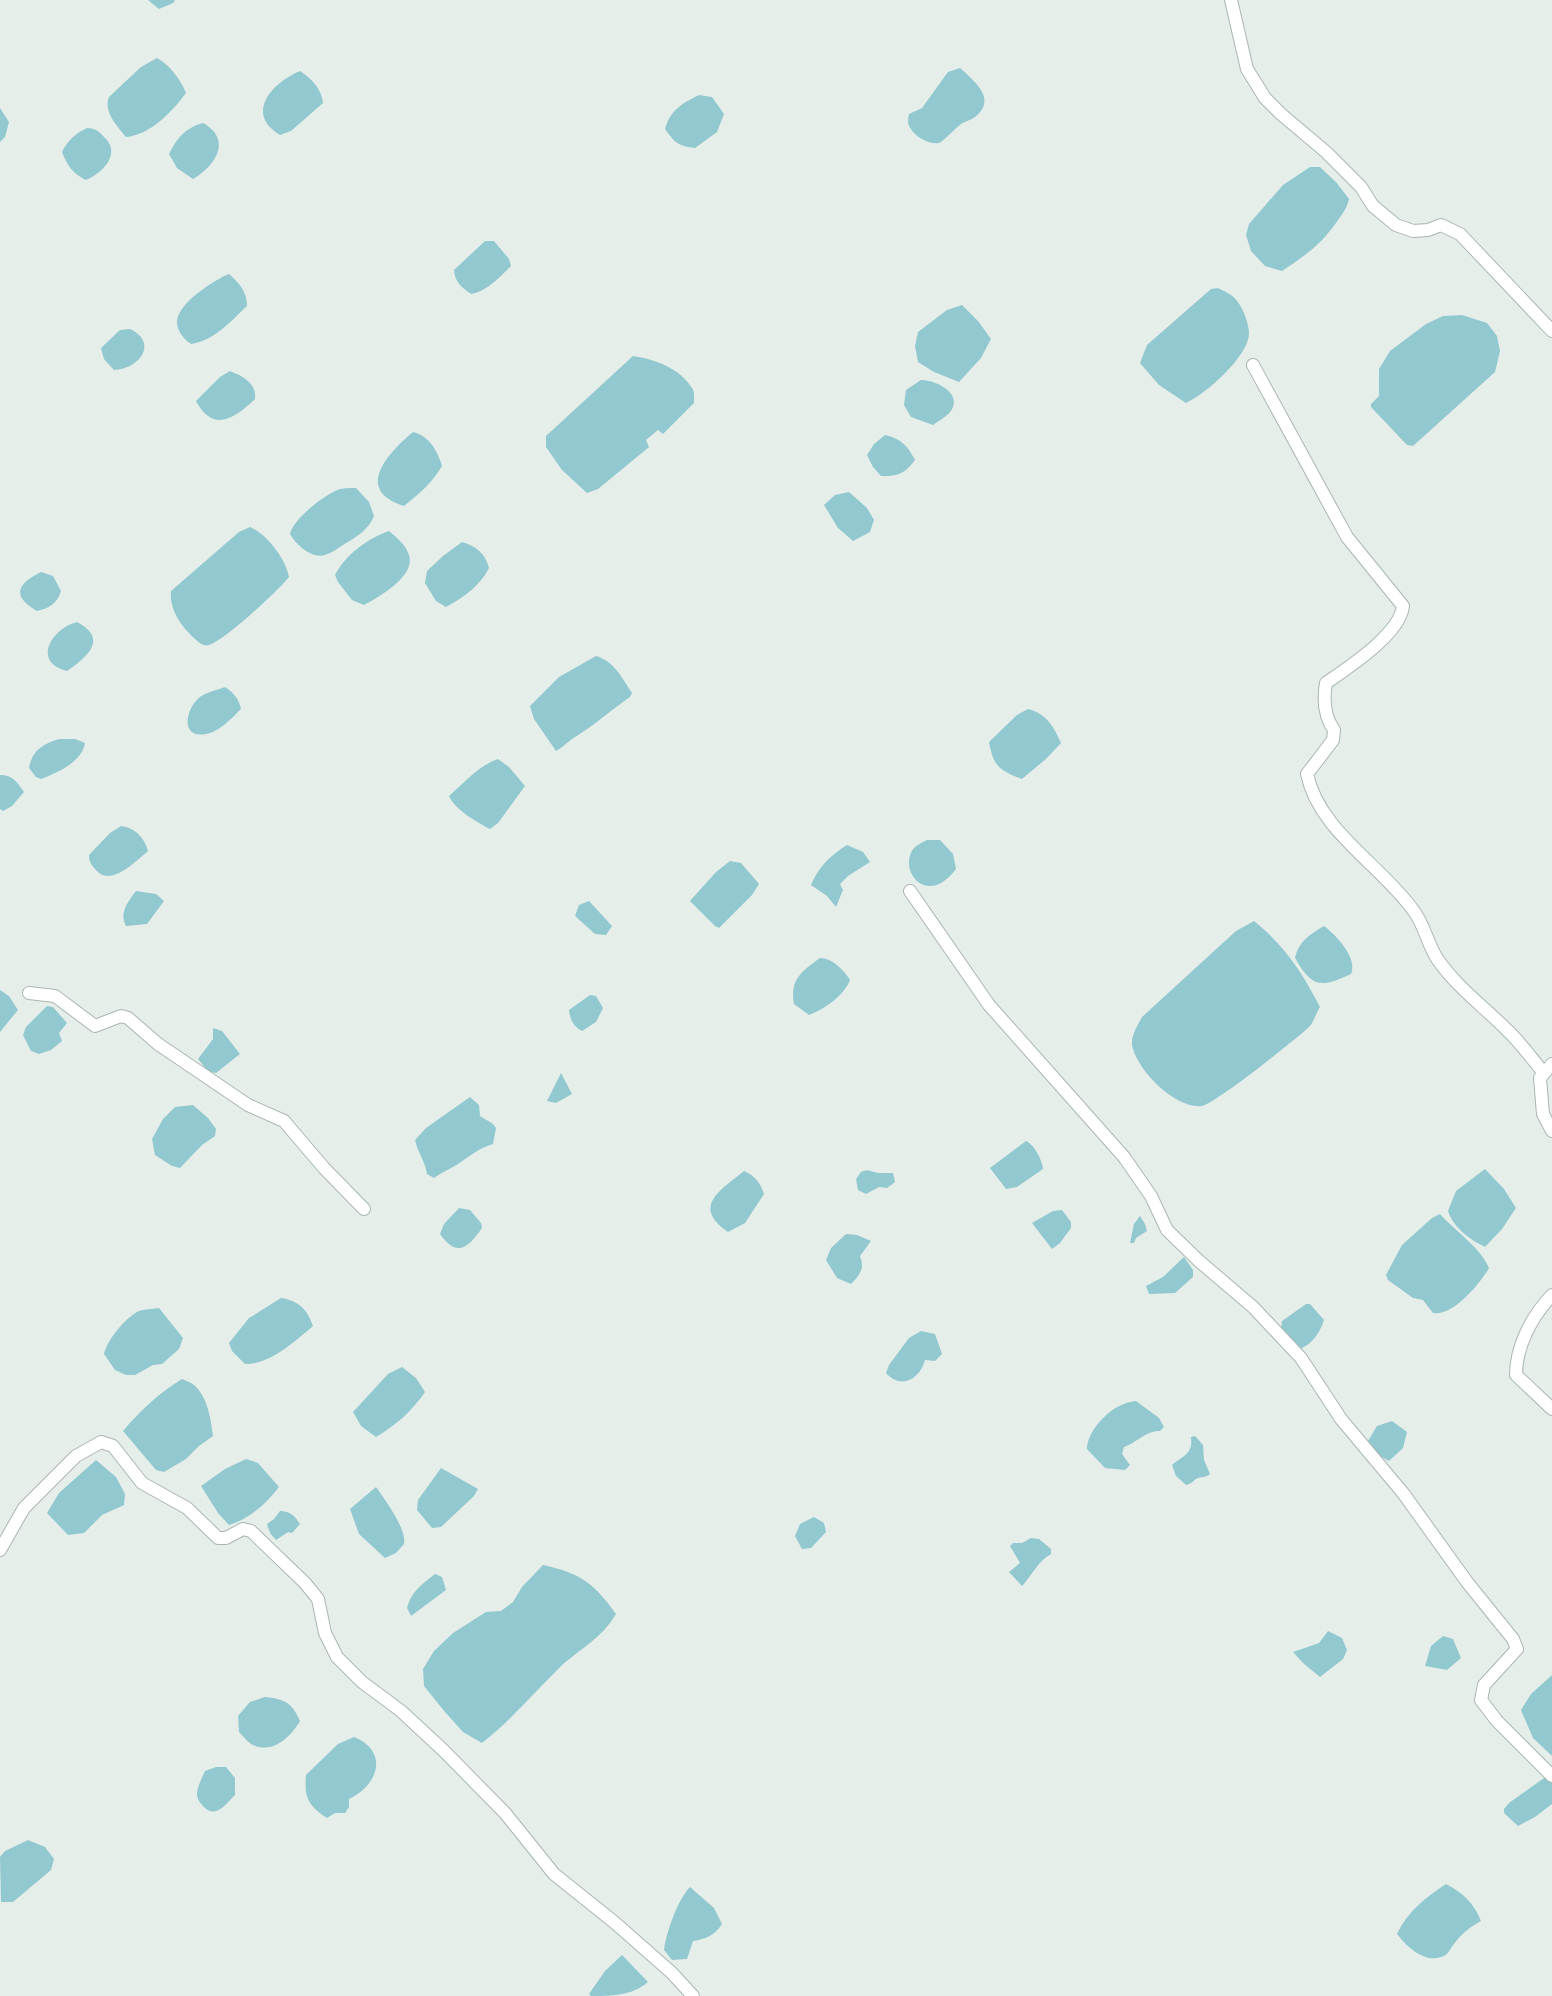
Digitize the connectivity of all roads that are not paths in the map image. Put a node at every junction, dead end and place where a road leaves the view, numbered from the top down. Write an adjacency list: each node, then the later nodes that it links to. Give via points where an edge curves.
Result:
1 (1231, 0): 2 (street, via 1247,69 1265,98 1362,187 1373,206 1396,225 1413,231 1441,225 1460,234)
2 (1552, 332)
3 (1253, 365): 6 (street, via 1347,537 1403,606 1397,623 1368,653 1326,683 1323,696 1328,721 1334,730 1333,740 1307,774 1309,785 1347,842 1413,909 1438,960 1453,978)
4 (910, 891): 12 (street, via 989,1005 1124,1157 1151,1196 1167,1230 1253,1307 1301,1358 1341,1419 1403,1493 1513,1639 1517,1649 1484,1685 1480,1700)
5 (29, 994): 8 (street, via 55,996 94,1026 121,1016 128,1018 158,1044 248,1105 284,1121)
6 (1548, 1069): 7 (street, via 1540,1078 1543,1114)
7 (1552, 1130)
8 (364, 1209)
9 (1552, 1295): 10 (street, via 1531,1321 1516,1360 1516,1375)
10 (1552, 1409)
11 (0, 1550): 13 (street, via 24,1508 76,1456 101,1442 114,1446 142,1483 187,1508 218,1538 226,1538 243,1529 250,1531 318,1599 325,1633 337,1657 362,1682 401,1711 506,1813 554,1874 672,1973)
12 (1552, 1776)
13 (693, 1996)

